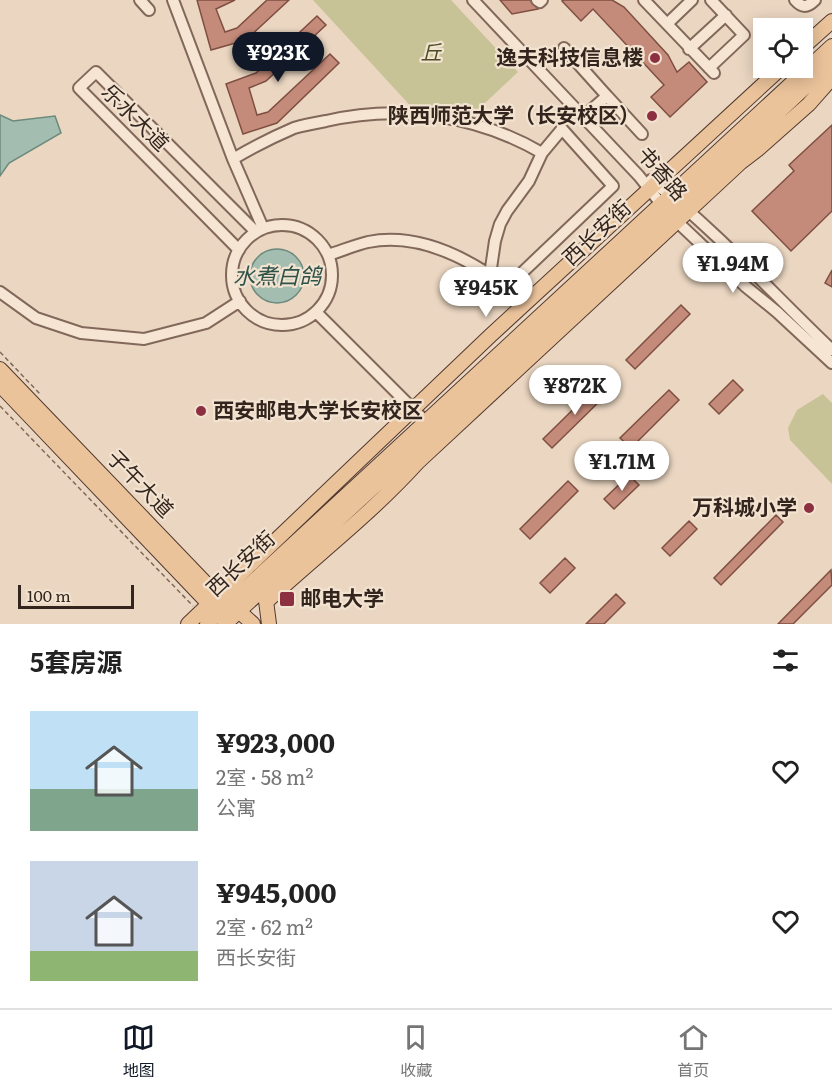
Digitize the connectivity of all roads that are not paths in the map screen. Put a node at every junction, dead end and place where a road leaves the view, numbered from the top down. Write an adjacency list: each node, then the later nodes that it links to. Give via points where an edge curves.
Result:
1 (140, 0): 11 (street)
2 (173, 0): 26 (street)
3 (473, 0): 23 (street, 书香路)
4 (482, 0): 23 (street, 书香路)
5 (661, 0): 10 (street)
6 (692, 0): 14 (street)
7 (711, 0): 12 (street)
8 (795, 0): 9 (street, via 803,7)
9 (815, 0)
10 (648, 4): 14 (street)
11 (149, 10)
12 (726, 15): 18 (street); 18 (street, via 744,35 711,70)
13 (832, 21): 15 (main road)
14 (667, 24): 18 (street)
15 (813, 38)
16 (832, 46): 28 (main road, 西长安街)
17 (564, 48): 22 (street)
18 (689, 49)
19 (832, 62): 28 (main road, 西长安街)
20 (770, 78): 27 (main road)
21 (832, 78): 28 (main road, via 809,104)
22 (607, 96): 23 (street); 24 (street)
23 (584, 116): 27 (street, 书香路)
24 (642, 134)
25 (542, 153): 26 (street, via 474,124 403,113 350,115 297,127); 32 (street, via 529,181 500,224); 32 (street, via 562,129 613,186 507,287)
26 (233, 159): 29 (street)
27 (652, 185): 28 (street, 书香路); 40 (main road)
28 (674, 208): 36 (street, 书香路, via 759,277); 37 (street, 书香路, via 745,286); 41 (main road, 西长安街); 42 (main road, via 427,454)
29 (260, 230): 30 (street); 30 (street, 乐水大道, via 96,72 79,88); 31 (street, via 294,226 320,242)
30 (239, 250): 34 (street, via 232,277)
31 (328, 255): 32 (street, via 369,242 407,240 449,252); 35 (street, via 330,289)
32 (490, 275)
33 (0, 292): 34 (street, via 36,318 81,333 144,339 206,323)
34 (240, 301): 35 (street, via 251,314 280,325 296,323)
35 (316, 312): 40 (street)
36 (832, 350)
37 (832, 363)
38 (0, 369): 43 (main road, 子午大道)
39 (0, 385): 43 (main road, 子午大道)
40 (413, 409): 41 (street); 43 (main road)
41 (430, 427): 42 (main road, 西长安街); 43 (main road, 西长安街)
42 (267, 606): 43 (main road, 西长安街); 47 (street)
43 (225, 612): 44 (main road); 45 (main road, 西长安街); 46 (main road, 子午大道)
44 (188, 624)
45 (207, 624)
46 (253, 624)
47 (279, 624)

